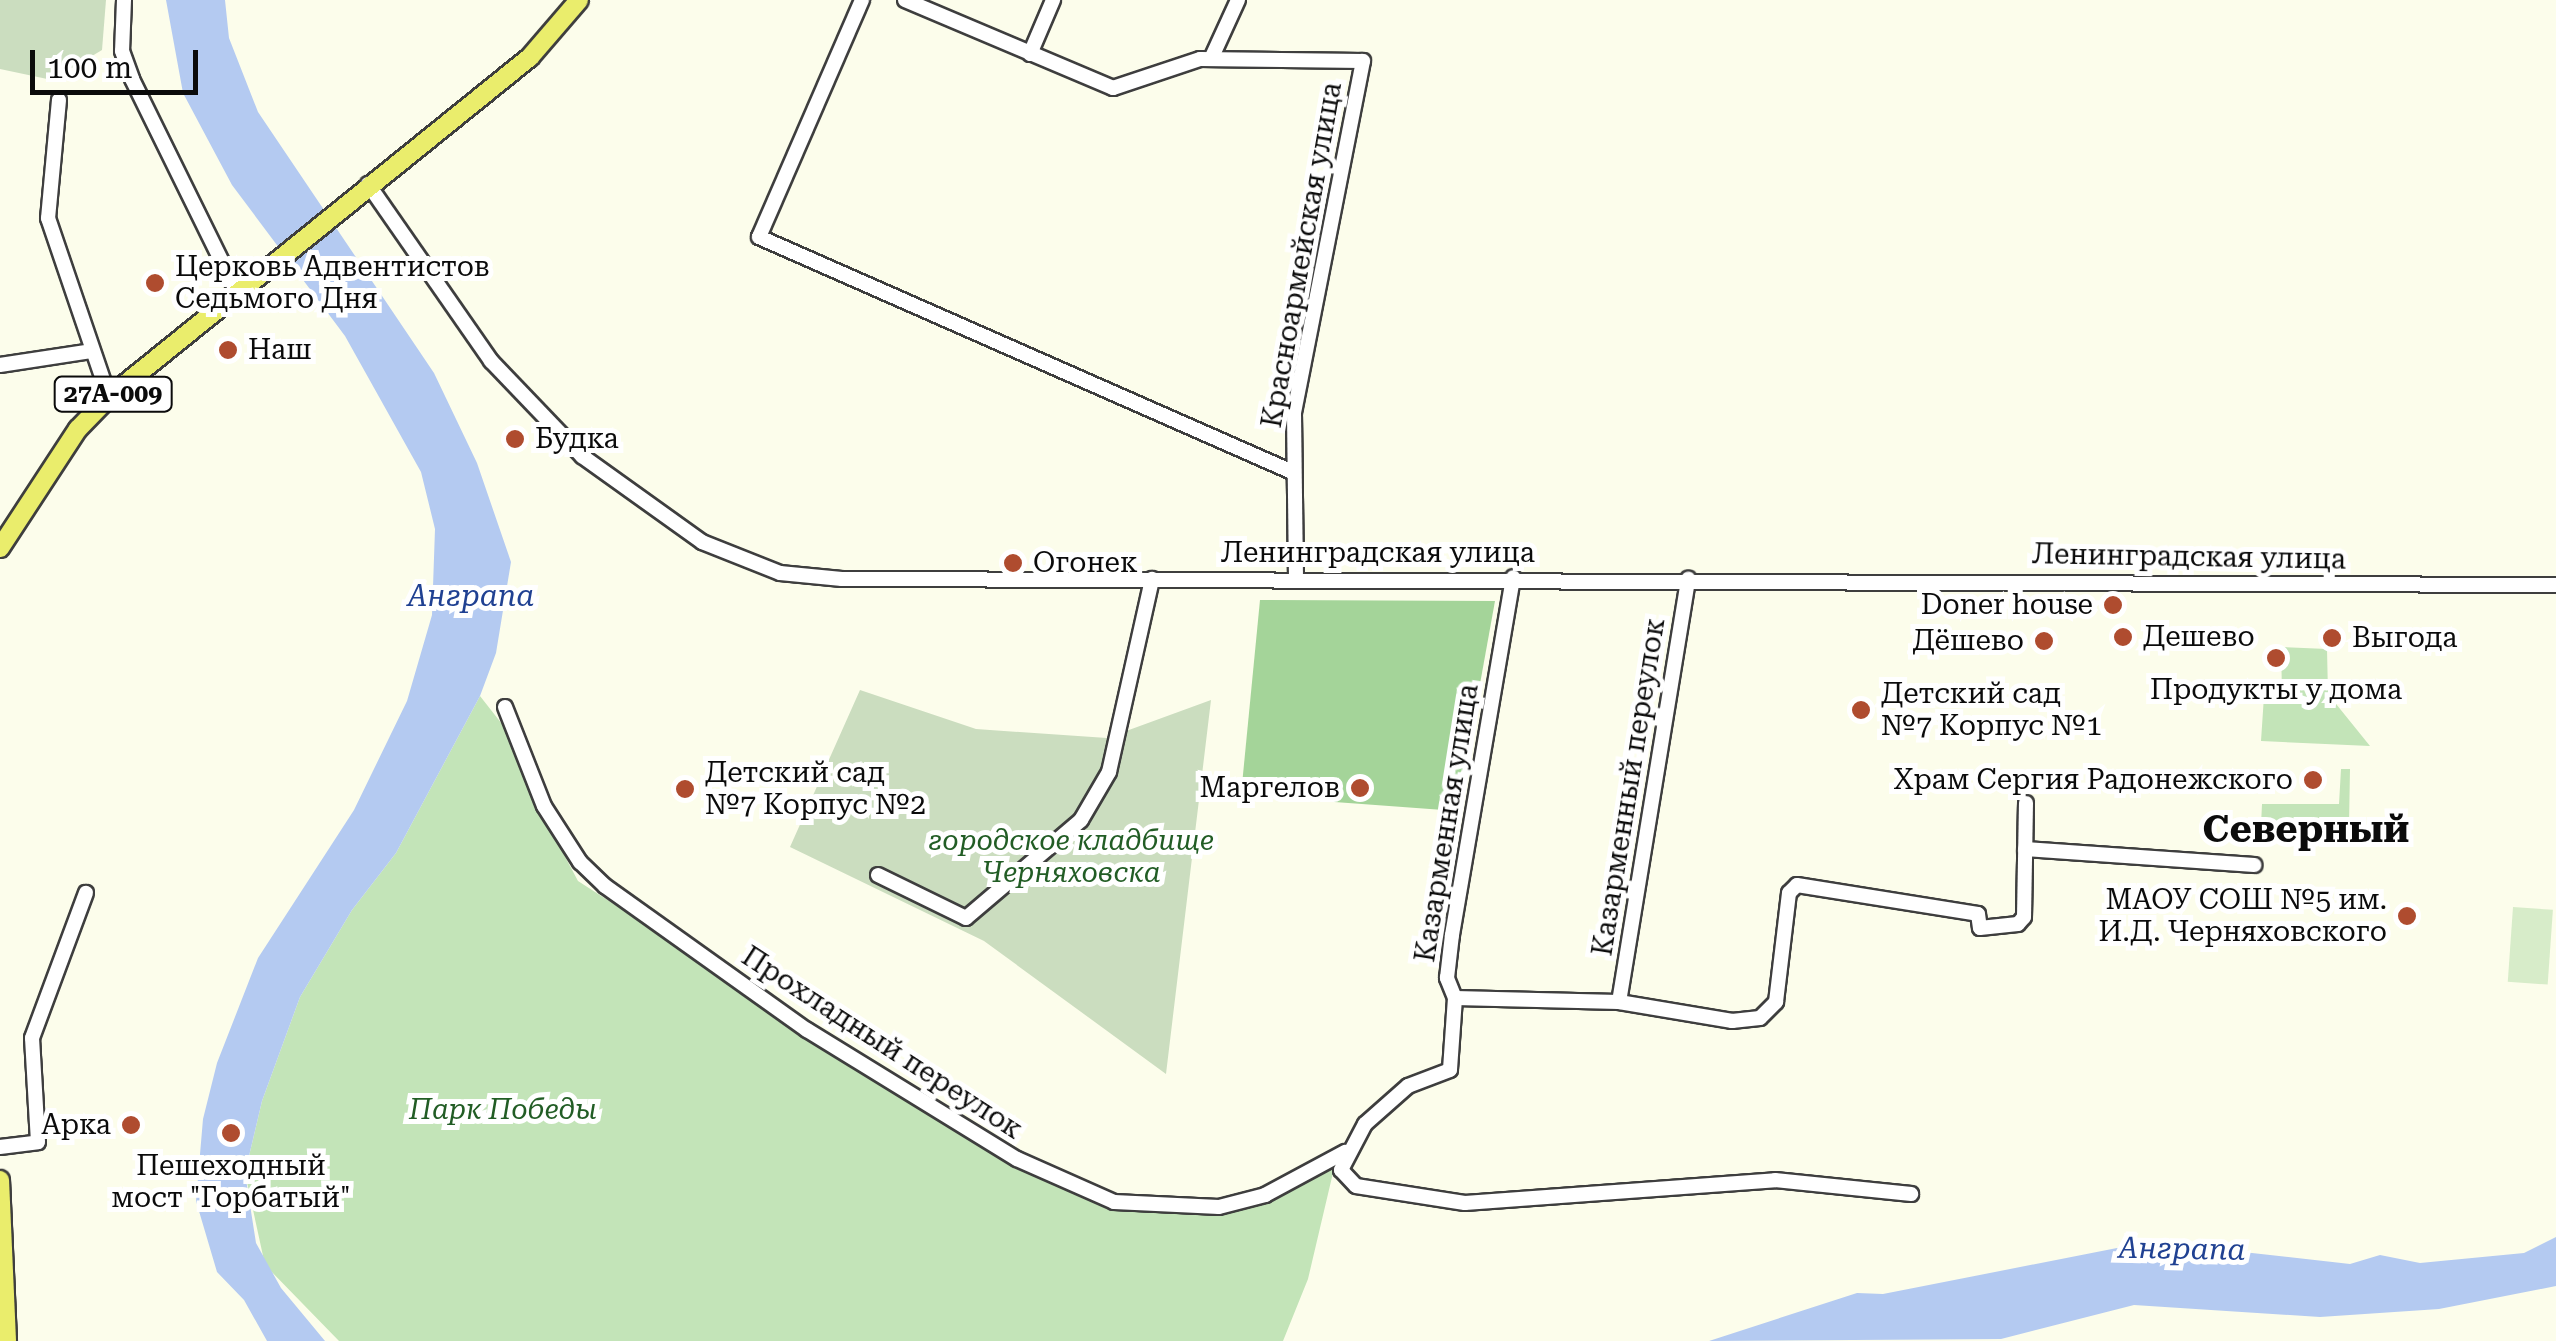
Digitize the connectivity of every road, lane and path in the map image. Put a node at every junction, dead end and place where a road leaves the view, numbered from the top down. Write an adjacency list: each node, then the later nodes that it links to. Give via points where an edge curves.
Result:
1 (124, 0): 11 (street, via 122,52 132,80)
2 (579, 0): 10 (main road, 27А-009, via 530,57)
3 (862, 0): 15 (street, via 759,237)
4 (905, 0): 7 (street)
5 (1053, 0): 7 (street)
6 (1238, 0): 8 (street)
7 (1030, 54): 8 (street, via 1120,89)
8 (1211, 58): 15 (street, Красноармейская улица, via 1364,61 1303,360)
9 (59, 100): 12 (street, via 48,218)
10 (368, 184): 11 (main road, 27А-009); 19 (street, Ленинградская улица, via 491,361 582,456 702,542 780,573 842,579)
11 (237, 292): 14 (main road, 27А-009)
12 (92, 351): 13 (street); 14 (street)
13 (0, 365)
14 (109, 397): 16 (main road, 27А-009, via 78,429)
15 (1290, 471): 18 (street, Красноармейская улица)
16 (0, 548)
17 (1513, 577): 18 (street, Ленинградская улица); 20 (street, Ленинградская улица); 28 (street, Казарменная улица, via 1450,948 1447,985)
18 (1296, 578): 19 (street, Ленинградская улица)
19 (1152, 579): 26 (street, via 1108,772 1080,820 966,918)
20 (1688, 579): 21 (street, Ленинградская улица); 29 (street, Казарменный переулок)
21 (2556, 585)
22 (504, 707): 31 (street, Прохладный переулок, via 544,806 580,862 606,886 807,1030 1018,1159 1114,1202 1219,1207 1265,1195)
23 (2026, 802): 24 (street)
24 (2025, 849): 25 (street); 29 (street, Казарменная улица, via 2024,917 2007,927 1980,928 1978,914 1796,885 1788,892 1778,990 1769,1012 1732,1021)
25 (2254, 865)
26 (878, 875)
27 (86, 893): 30 (street, via 32,1038 38,1142)
28 (1454, 998): 29 (street, Казарменная улица); 31 (street, via 1450,1070 1408,1086)
29 (1619, 1002)
30 (0, 1147)
31 (1345, 1152): 33 (street, via 1341,1170 1356,1186 1465,1203 1775,1180)
32 (0, 1180): 34 (main road)
33 (1911, 1194)
34 (7, 1341)

